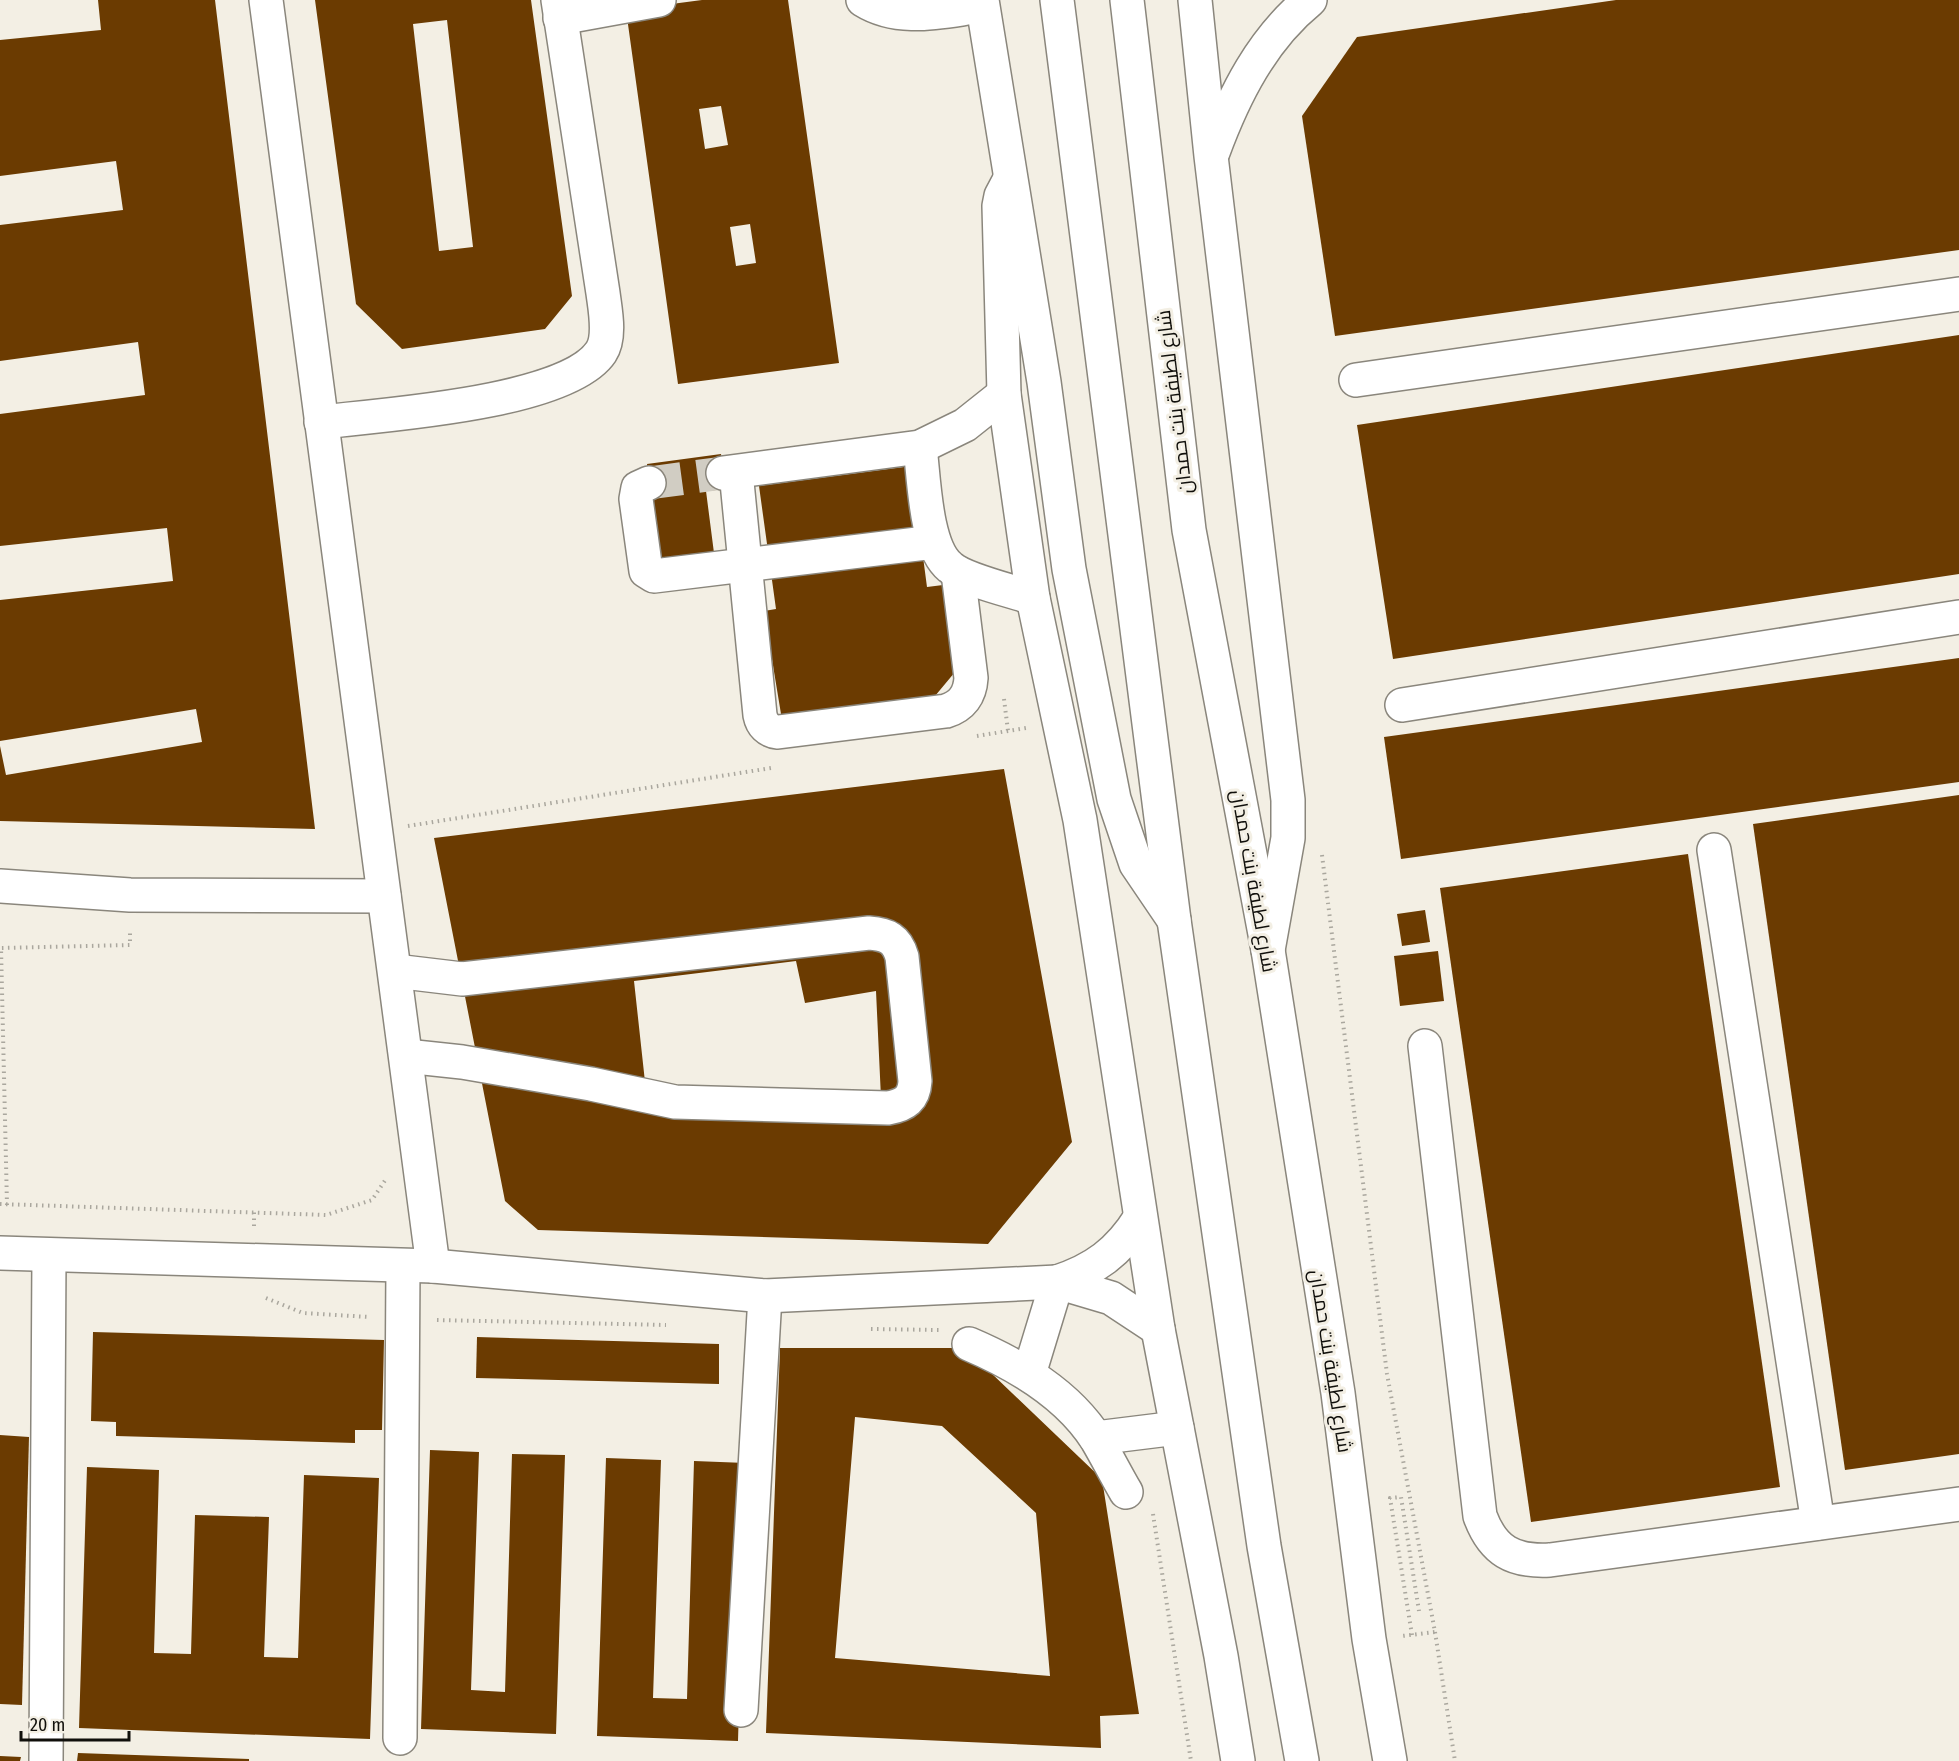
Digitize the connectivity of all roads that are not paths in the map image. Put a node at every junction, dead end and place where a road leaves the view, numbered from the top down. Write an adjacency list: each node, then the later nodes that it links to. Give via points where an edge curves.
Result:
1 (266, 0): 15 (street)
2 (659, 0): 9 (street)
3 (863, 0): 8 (street, via 894,14 914,15)
4 (1057, 0): 27 (street)
5 (1127, 0): 28 (street, شارع لطيفة بنت حمدان, via 1189,530)
6 (1195, 0): 10 (street)
7 (1310, 0): 10 (street, via 1292,15 1253,67)
8 (982, 3): 11 (street)
9 (559, 9): 15 (street, via 603,293 606,334 602,351 577,374 546,386 435,410)
10 (1211, 156): 28 (street, via 1285,762 1288,838)
11 (1010, 179): 14 (street, via 999,206); 27 (street, via 1044,382 1069,569 1114,800 1136,864)
12 (1959, 294): 13 (street)
13 (1356, 380)
14 (1004, 394): 16 (street, via 965,425); 21 (street)
15 (321, 422): 26 (street)
16 (920, 447): 18 (street); 19 (street, via 730,473)
17 (650, 483): 19 (street, via 638,488 636,496 648,573 657,576)
18 (934, 542): 19 (street); 20 (street, via 943,560)
19 (745, 566): 20 (street, via 760,715 765,727 778,732 946,711 962,703 971,678)
20 (958, 573): 21 (street)
21 (1033, 598): 32 (street, via 1095,910)
22 (1959, 617): 23 (street)
23 (1402, 705)
24 (1714, 850): 45 (street)
25 (0, 886): 26 (street, via 130,895)
26 (384, 896): 29 (street)
27 (1174, 920): 50 (street, via 1262,1535)
28 (1268, 950): 51 (street, شارع لطيفة بنت حمدان, via 1338,1393 1369,1639)
29 (395, 971): 31 (street); 31 (street, via 462,979 882,934 892,939 902,957 915,1081 912,1096 906,1102 888,1108 675,1102 591,1084)
30 (1425, 1046): 45 (street, via 1480,1516 1486,1533 1498,1547 1532,1561)
31 (406, 1056): 35 (street, via 415,1132)
32 (1140, 1218): 36 (street, via 1114,1253); 38 (street)
33 (0, 1253): 34 (street)
34 (49, 1255): 35 (street); 48 (street)
35 (418, 1266): 37 (street); 47 (street)
36 (1057, 1282): 37 (street); 38 (street, via 1111,1298); 40 (street)
37 (765, 1296): 46 (street)
38 (1158, 1329): 41 (street)
39 (969, 1344): 40 (street)
40 (1029, 1374): 42 (street, via 1054,1393)
41 (1177, 1428): 42 (street); 49 (street)
42 (1096, 1438): 43 (street)
43 (1126, 1492)
44 (1959, 1504): 45 (street)
45 (1818, 1523)
46 (741, 1710)
47 (400, 1738)
48 (46, 1761)
49 (1238, 1761)
50 (1302, 1761)
51 (1390, 1761)

